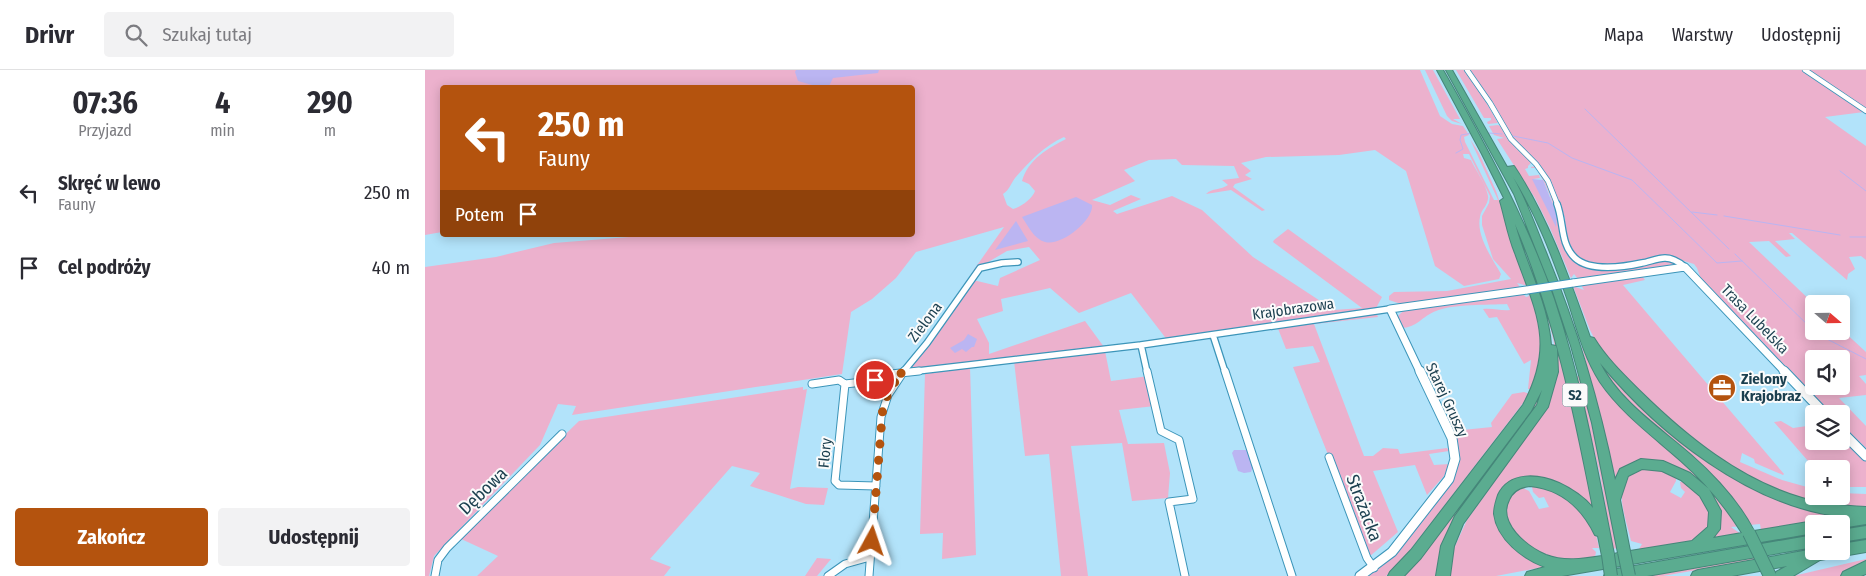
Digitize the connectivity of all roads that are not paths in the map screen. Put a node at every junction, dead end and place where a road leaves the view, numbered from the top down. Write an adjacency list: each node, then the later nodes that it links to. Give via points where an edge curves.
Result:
1 (1440, 70): 7 (highway, S2)
2 (1449, 70): 6 (highway, S2)
3 (1467, 70): 9 (street, via 1511,139 1548,181 1560,211 1564,240 1575,258 1587,265 1605,267 1665,258 1678,261)
4 (1805, 70): 5 (street)
5 (1866, 111)
6 (1488, 137): 12 (highway, via 1518,178 1541,219); 24 (highway, S2, via 1526,210 1558,292 1598,423)
7 (1488, 156): 10 (highway); 35 (highway, S2, via 1523,229 1554,316 1582,426)
8 (1018, 262): 15 (street, Zielona, via 980,268)
9 (1685, 267): 10 (street, Krajobrazowa, bridge, via 1573,283); 18 (street, Trasa Lubelska)
10 (1531, 294): 11 (street, Krajobrazowa); 48 (highway, via 1544,327 1547,353 1545,370 1534,396); 49 (highway, via 1549,334 1553,353 1553,372 1547,394 1529,427 1459,520 1445,552)
11 (1390, 309): 13 (street, Krajobrazowa); 41 (street, Starej Gruszy, via 1452,438 1455,459 1452,473 1443,487 1392,552)
12 (1580, 323): 25 (highway, via 1599,356 1623,381 1682,437 1716,463 1759,486 1793,499 1837,510); 54 (highway, bridge, via 1591,355 1614,392 1637,417 1711,482 1749,533)
13 (1213, 334): 14 (street, Krajobrazowa); 46 (street)
14 (1141, 345): 15 (street, Krajobrazowa); 45 (street, via 1161,431 1179,440 1193,499 1169,502)
15 (904, 373): 17 (street, Krajobrazowa); 23 (street, Zielona, via 892,385 883,406)
16 (812, 384): 17 (street, Krajobrazowa, via 839,380)
17 (845, 384): 23 (street, Flory, via 835,481 839,485)
18 (1816, 405)
19 (562, 434): 42 (street, Dębowa, via 447,548 438,560)
20 (1850, 440): 21 (street)
21 (1866, 456)
22 (1329, 457): 41 (street, Strażacka, via 1367,558)
23 (876, 486): 36 (street, Zielona)
24 (1615, 506): 33 (highway, via 1619,480 1627,469 1635,465 1655,464 1681,473 1706,493 1717,518 1713,533); 52 (highway, S2, bridge)
25 (1866, 513)
26 (1866, 518): 27 (highway)
27 (1850, 521)
28 (1805, 528): 33 (highway)
29 (1866, 532): 30 (highway)
30 (1850, 535)
31 (1805, 543): 51 (highway)
32 (1866, 546): 34 (highway)
33 (1689, 547): 39 (highway)
34 (1850, 549)
35 (1608, 555): 39 (highway, via 1592,517 1569,493 1534,481 1521,483 1506,492 1500,508 1501,517 1517,544 1547,562); 51 (highway, S2, bridge)
36 (871, 557): 43 (street, via 845,564); 44 (street, Zielona)
37 (1805, 557): 53 (highway)
38 (1812, 560): 55 (highway)
39 (1591, 564): 50 (highway)
40 (1866, 567): 56 (highway)
41 (1374, 568): 47 (street)
42 (435, 576)
43 (828, 576)
44 (869, 576)
45 (1185, 576)
46 (1292, 576)
47 (1360, 576)
48 (1395, 576)
49 (1443, 576)
50 (1532, 576)
51 (1611, 576)
52 (1629, 576)
53 (1698, 576)
54 (1770, 576)
55 (1781, 576)
56 (1848, 576)

